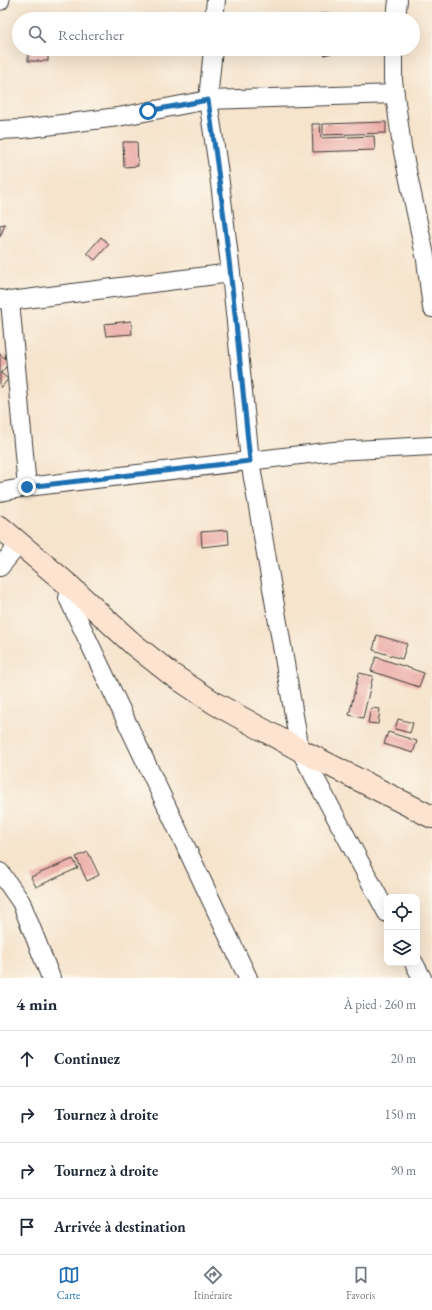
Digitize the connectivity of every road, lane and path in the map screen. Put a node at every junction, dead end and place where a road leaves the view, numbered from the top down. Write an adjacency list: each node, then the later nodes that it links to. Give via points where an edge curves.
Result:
1 (216, 0): 3 (street)
2 (398, 0): 4 (street)
3 (215, 12)
4 (397, 12)
5 (211, 56): 8 (street)
6 (393, 56): 7 (street)
7 (395, 94): 8 (street); 10 (street, via 402,147)
8 (208, 100): 9 (street, via 118,117); 11 (street)
9 (0, 130)
10 (429, 260): 13 (street)
11 (231, 273): 12 (street); 15 (street)
12 (5, 300): 16 (street)
13 (432, 308)
14 (432, 446): 15 (street, via 334,451)
15 (250, 461): 16 (street); 22 (street)
16 (27, 487): 17 (street)
17 (0, 492)
18 (0, 527): 19 (street)
19 (19, 544): 20 (street); 21 (street)
20 (0, 567)
21 (72, 588): 22 (street, via 133,644 171,674 216,704); 28 (street, via 68,598)
22 (300, 750): 23 (street); 25 (street)
23 (432, 817)
24 (0, 872): 27 (street, via 21,902)
25 (384, 907)
26 (416, 966): 29 (street)
27 (51, 978)
28 (248, 978)
29 (422, 978)

